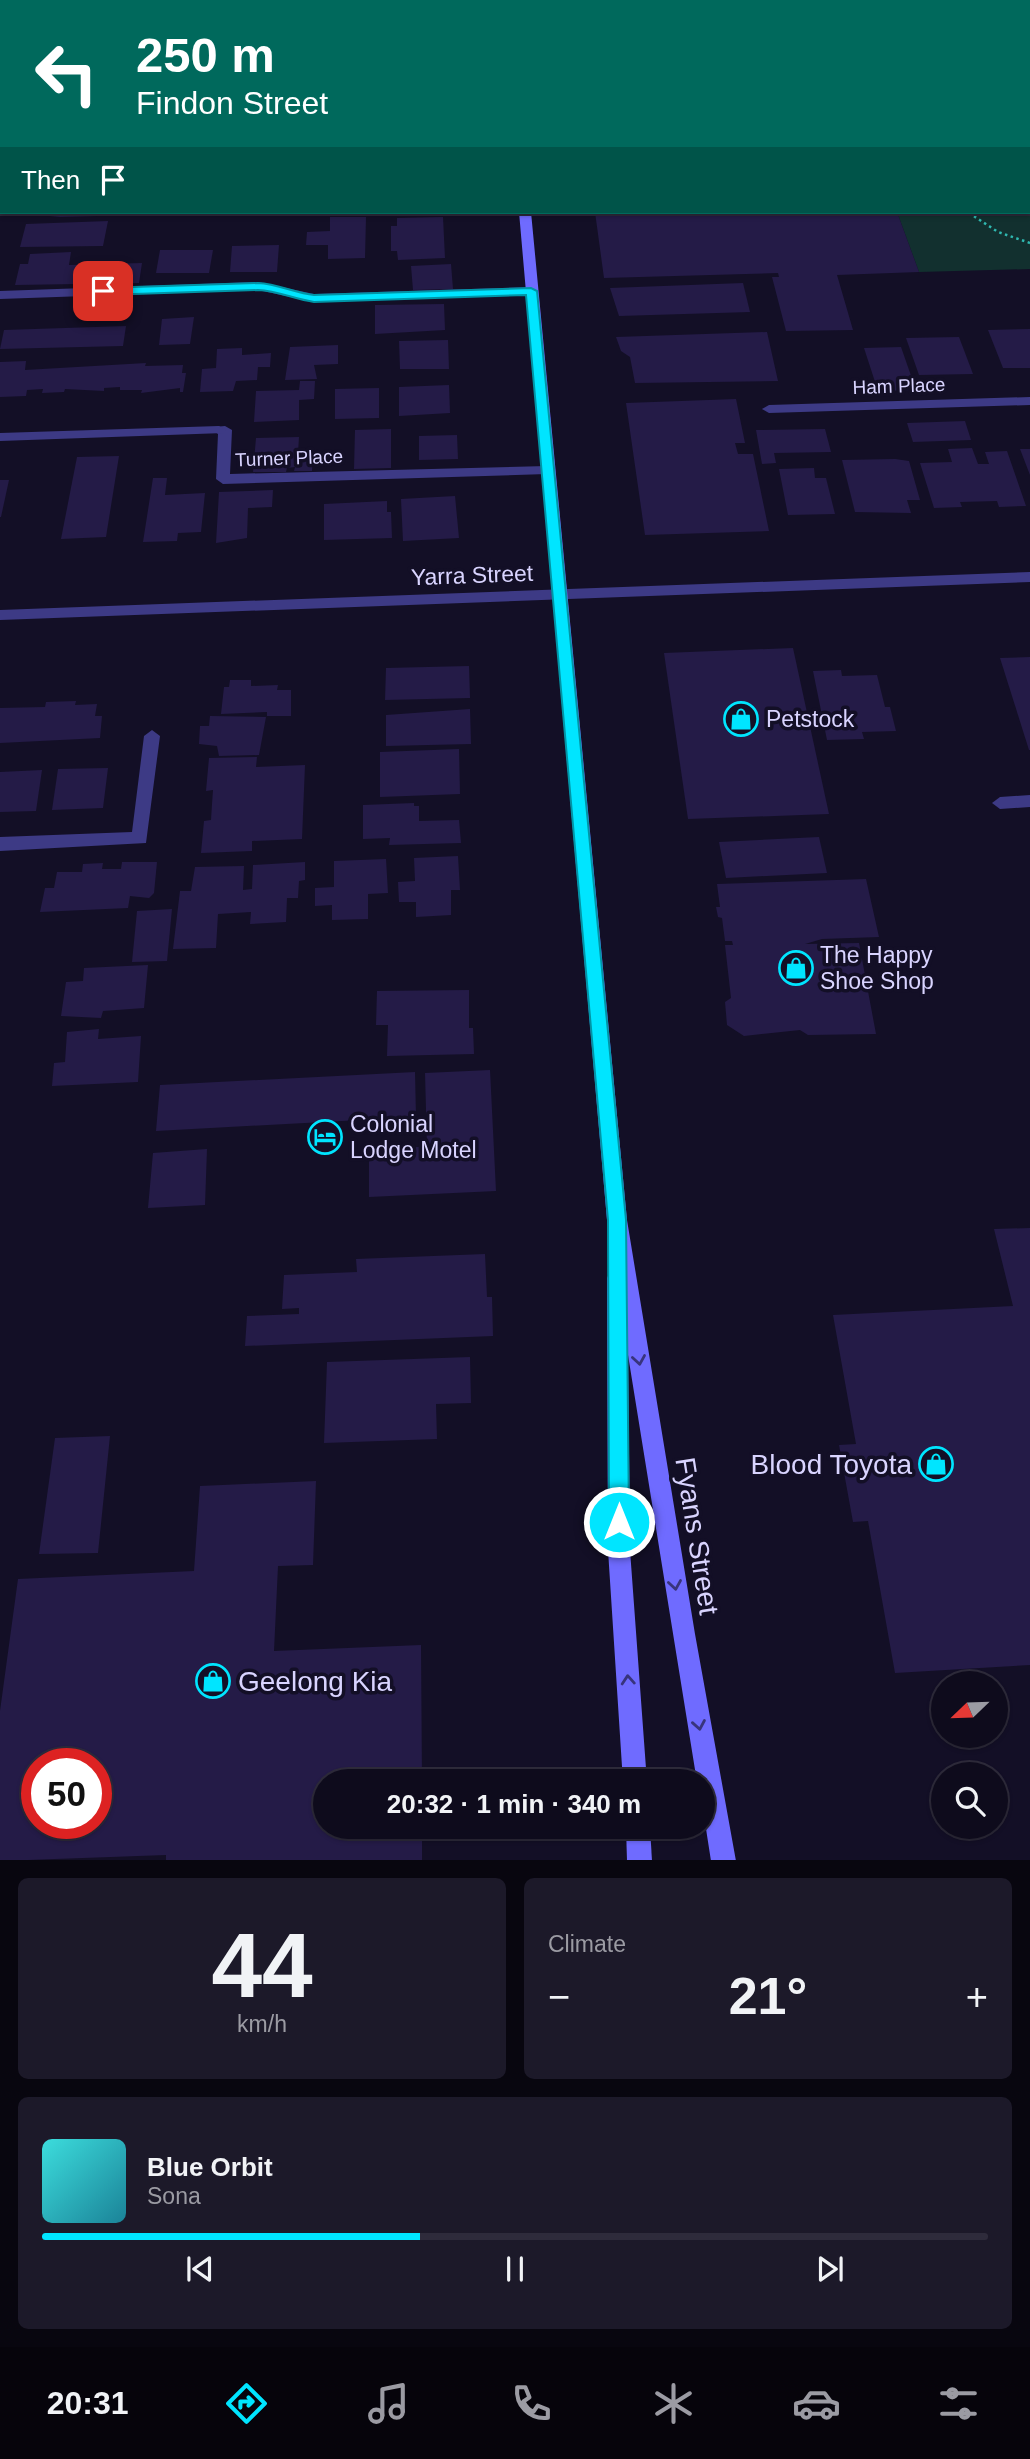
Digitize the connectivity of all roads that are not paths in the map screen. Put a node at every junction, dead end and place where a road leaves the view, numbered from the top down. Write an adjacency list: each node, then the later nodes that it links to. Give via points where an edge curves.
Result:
1 (0, 0): 2 (street)
2 (7, 0)
3 (525, 214): 4 (main road, Fyans Street)
4 (531, 291): 5 (street, via 314,298 258,286); 9 (main road, Fyans Street)
5 (0, 295)
6 (1030, 401): 7 (street, Ham Place)
7 (769, 409)
8 (0, 437): 9 (street, Turner Place, via 225,430 223,479)
9 (547, 470): 11 (main road, Fyans Street)
10 (1030, 577): 11 (street, Yarra Street)
11 (558, 595): 12 (street, Yarra Street); 17 (main road, Fyans Street)
12 (0, 615)
13 (152, 736): 16 (street, via 140,838)
14 (1030, 801): 15 (street)
15 (1000, 803)
16 (0, 844)
17 (617, 1220): 18 (main road, Fyans Street, one-way to 17, via 619,1550); 21 (main road, Fyans Street, one-way to 21)
18 (634, 1769)
19 (639, 1839): 20 (main road)
20 (640, 1860)
21 (724, 1860)

